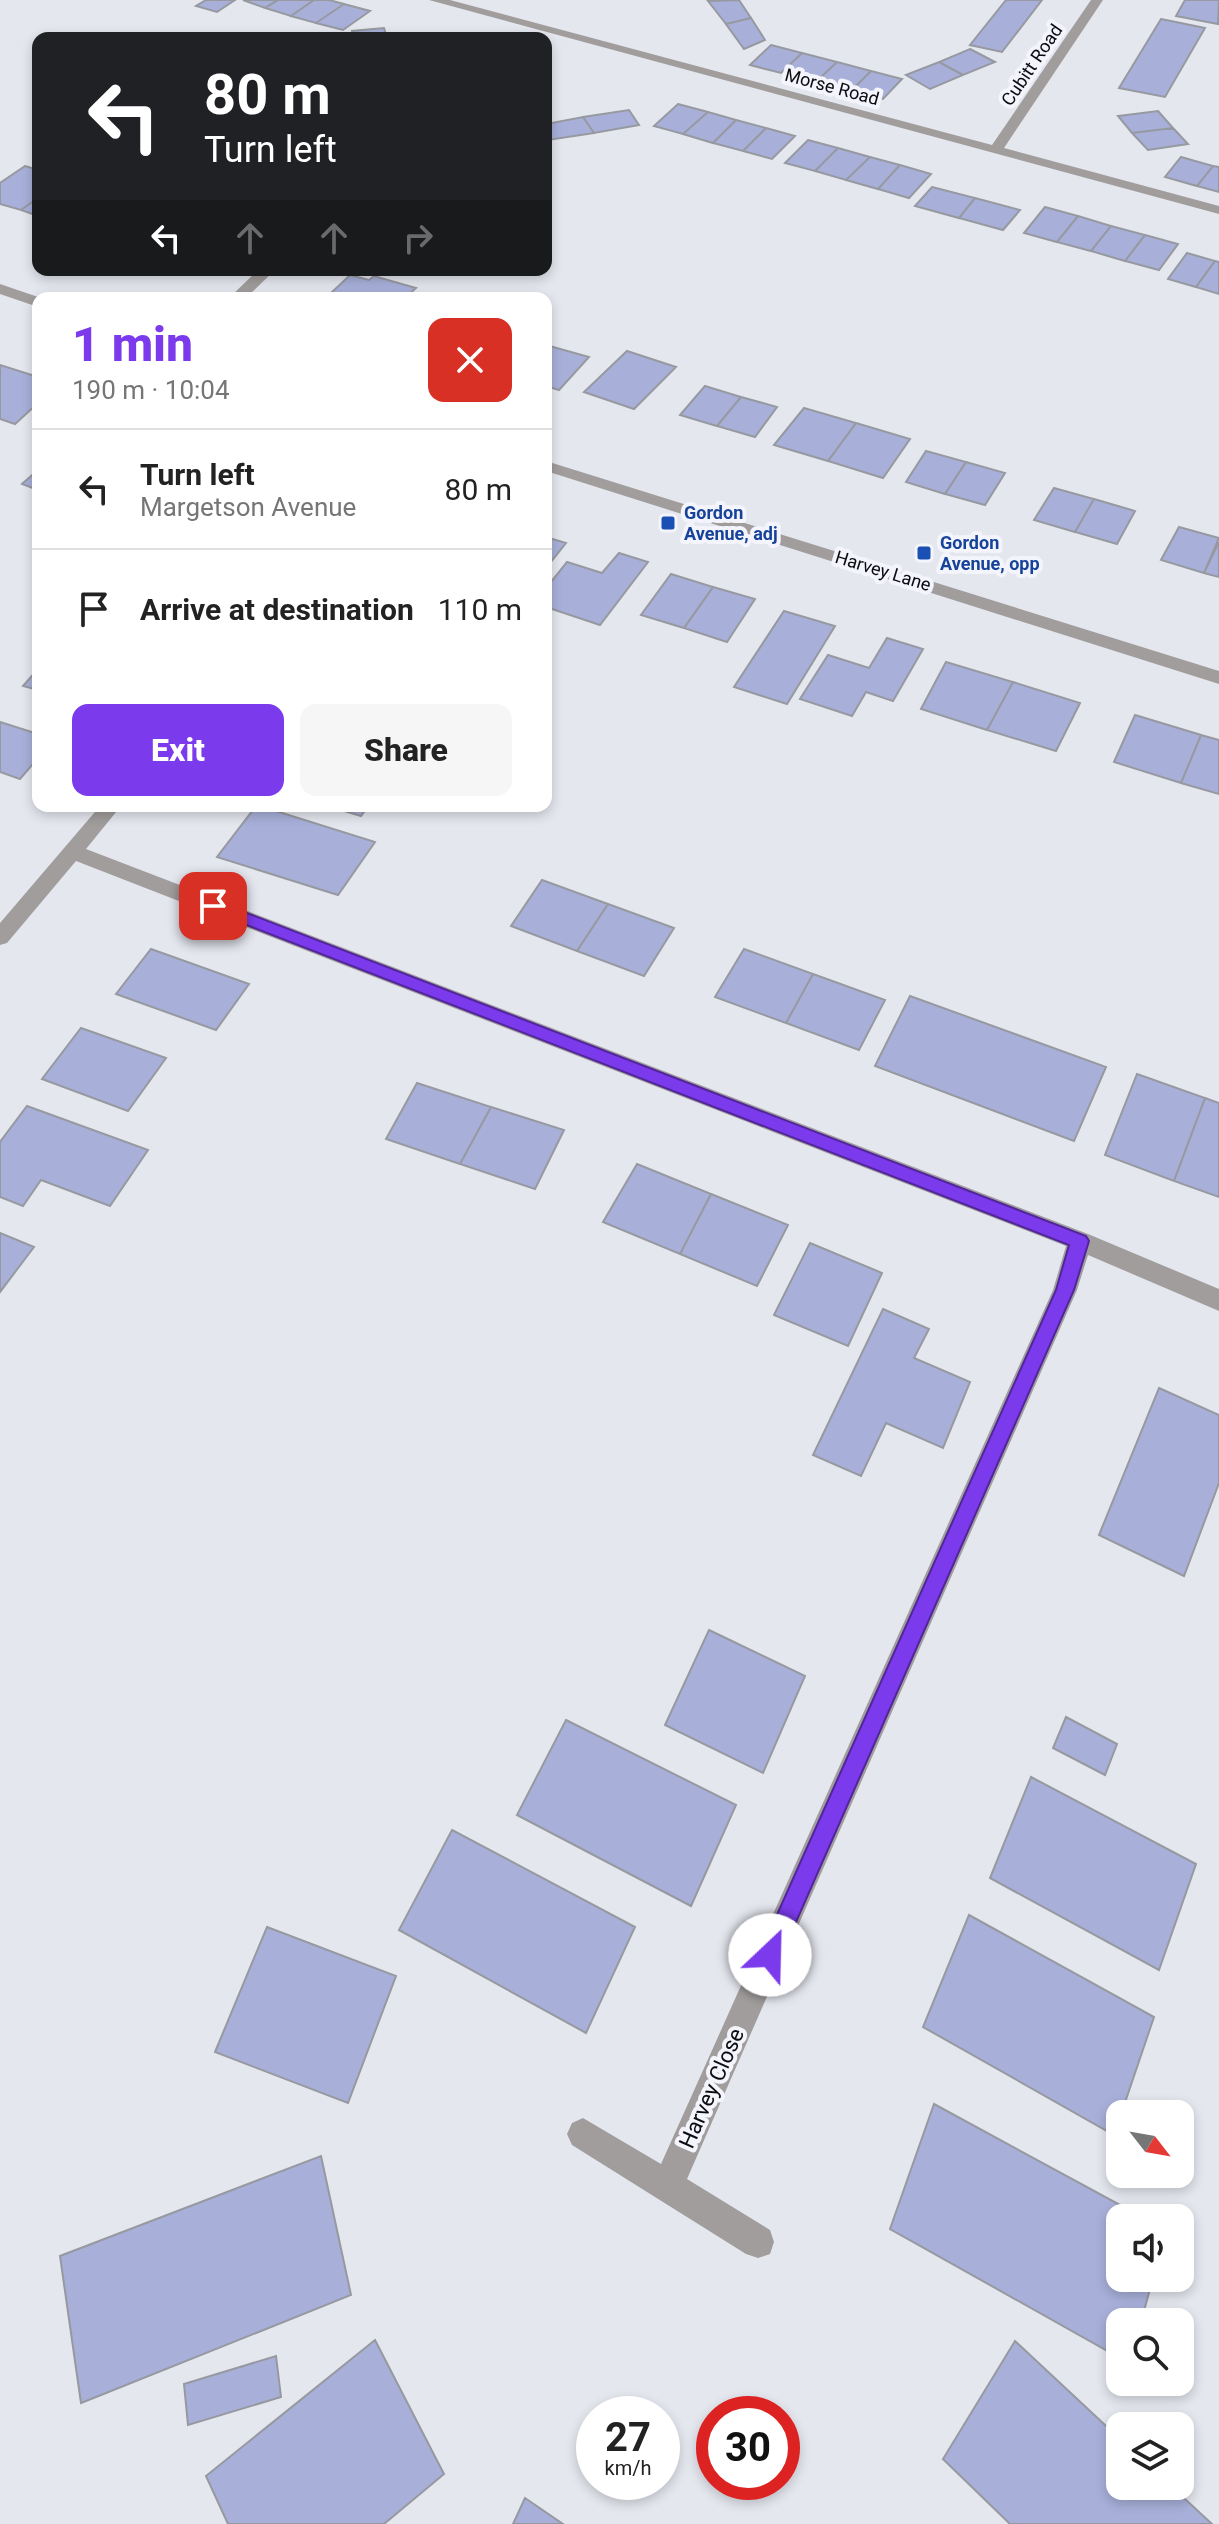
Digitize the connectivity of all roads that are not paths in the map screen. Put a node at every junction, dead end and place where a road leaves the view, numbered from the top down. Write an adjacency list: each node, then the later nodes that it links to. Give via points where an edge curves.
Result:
1 (435, 0): 3 (street, Morse Road)
2 (1097, 0): 7 (street, Cubitt Road)
3 (531, 27): 4 (street); 5 (street, Morse Road)
4 (525, 32)
5 (550, 32)
6 (552, 33): 7 (street, Morse Road)
7 (996, 150): 8 (street, Morse Road)
8 (1219, 210)
9 (261, 276): 11 (street)
10 (0, 289): 12 (street)
11 (243, 292)
12 (32, 300)
13 (552, 468): 14 (street, Harvey Lane)
14 (1219, 678)
15 (106, 812): 16 (street)
16 (72, 852): 17 (street); 18 (street)
17 (0, 937)
18 (1080, 1241): 19 (street); 21 (street, Harvey Close, via 1065,1290)
19 (1219, 1300)
20 (583, 2134): 21 (street)
21 (668, 2186): 22 (street)
22 (758, 2242)

